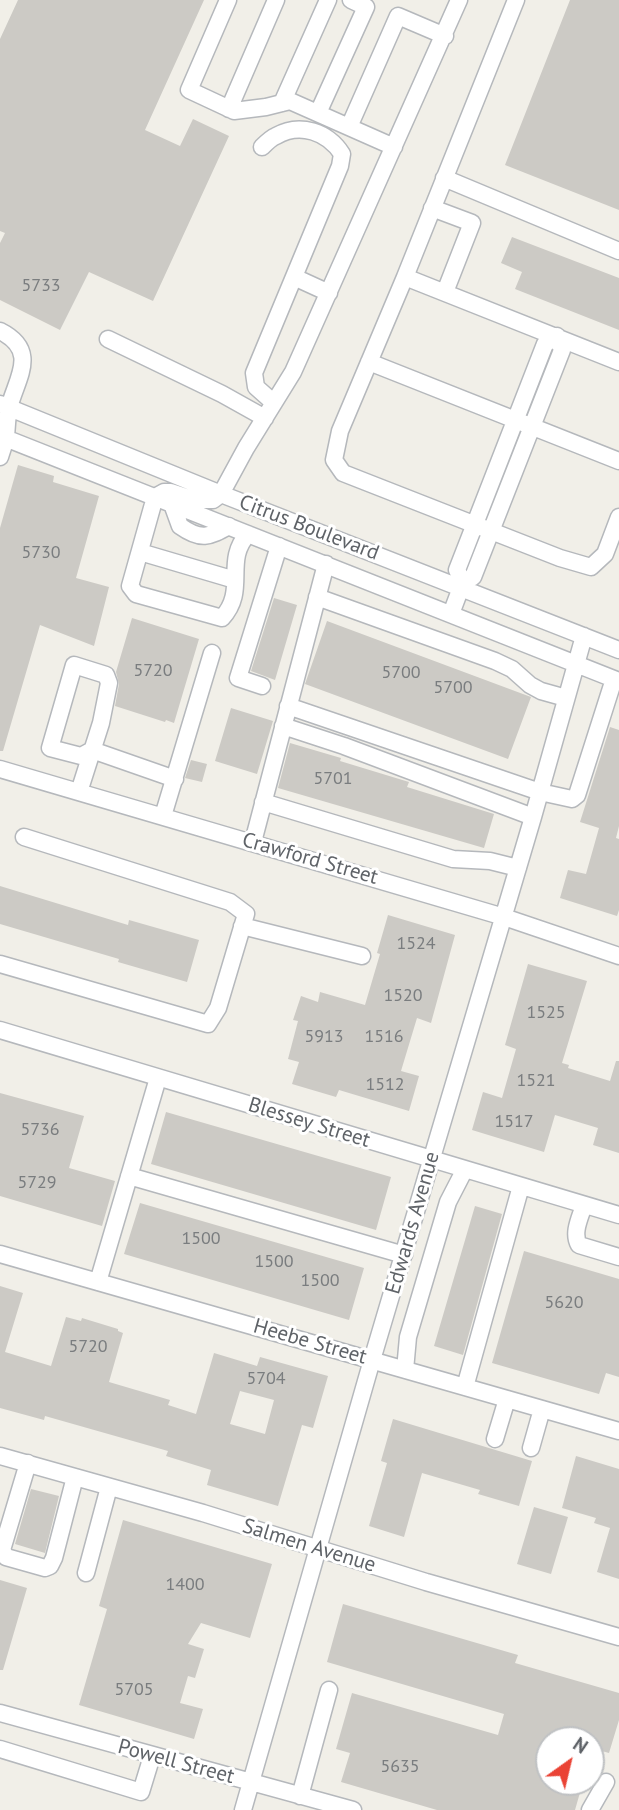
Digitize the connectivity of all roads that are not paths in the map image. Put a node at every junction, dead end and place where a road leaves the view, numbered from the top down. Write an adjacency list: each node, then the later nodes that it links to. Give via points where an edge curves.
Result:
1 (228, 0): 9 (street, via 189,90)
2 (276, 0): 9 (street)
3 (328, 0): 8 (street)
4 (351, 0): 10 (street, via 366,6)
5 (459, 0): 7 (street)
6 (516, 0): 14 (street)
7 (445, 36): 11 (street, via 398,16); 13 (street)
8 (282, 103): 9 (street); 10 (street, via 290,101)
9 (229, 109)
10 (318, 114): 11 (street)
11 (349, 127): 13 (street)
12 (262, 147): 18 (street, via 291,130 310,131 335,144 342,154)
13 (394, 147): 20 (street)
14 (444, 178): 15 (street); 16 (street)
15 (432, 208): 17 (street); 19 (street, via 472,223)
16 (619, 251)
17 (405, 276): 19 (street); 24 (street)
18 (293, 277): 20 (street); 26 (street, via 254,373 256,387)
19 (445, 292): 22 (street)
20 (328, 293): 26 (street)
21 (0, 331): 27 (street, via 20,348 23,361 20,379)
22 (557, 336): 25 (street); 29 (street, via 545,344); 30 (street, via 562,350)
23 (108, 339): 28 (street)
24 (369, 362): 29 (street); 39 (street, via 340,431 334,460 343,473)
25 (619, 362)
26 (274, 403): 28 (street)
27 (4, 406): 31 (street); 35 (street, Citrus Boulevard)
28 (265, 418): 36 (street)
29 (515, 420): 30 (street); 39 (street)
30 (532, 426): 34 (street); 40 (street)
31 (3, 437): 32 (street, Citrus Boulevard); 33 (street)
32 (45, 453): 35 (street, via 59,438 128,464); 37 (street, Citrus Boulevard)
33 (0, 457)
34 (619, 461)
35 (147, 464): 36 (street, Citrus Boulevard)
36 (221, 494): 37 (street, via 213,500 171,492); 46 (street, Citrus Boulevard)
37 (155, 497): 41 (street, Citrus Boulevard); 43 (street)
38 (619, 517): 40 (street, via 605,554 591,567)
39 (474, 525): 40 (street); 46 (street, via 457,570)
40 (491, 531): 46 (street, via 473,577)
41 (248, 534): 42 (street, Citrus Boulevard); 45 (street, via 237,551)
42 (279, 546): 44 (street, Citrus Boulevard); 54 (street, via 238,678)
43 (140, 552): 45 (street); 45 (street, via 130,586 136,594 222,618 231,607)
44 (326, 564): 47 (street); 48 (street, Citrus Boulevard)
45 (235, 580)
46 (462, 585): 48 (street); 49 (street, Citrus Boulevard)
47 (317, 597): 55 (street, via 495,661 541,691); 56 (street)
48 (451, 614): 52 (street, Citrus Boulevard)
49 (584, 636): 50 (street, Citrus Boulevard); 52 (street, Edwards Avenue)
50 (619, 650)
51 (212, 653): 60 (street)
52 (575, 664): 53 (street, Citrus Boulevard); 55 (street, Edwards Avenue)
53 (617, 680): 62 (street, via 577,795 572,799)
54 (262, 686)
55 (566, 698): 62 (street, Edwards Avenue)
56 (288, 706): 57 (street); 62 (street)
57 (283, 726): 63 (street); 65 (street)
58 (92, 750): 58 (street, via 109,683 106,675 74,664 50,748 81,756); 60 (street); 61 (street)
59 (0, 769): 61 (street, Crawford Street)
60 (175, 779): 64 (street)
61 (79, 792): 64 (street, Crawford Street)
62 (540, 792): 65 (street, Edwards Avenue)
63 (263, 802): 67 (street); 68 (street, via 453,859 490,860)
64 (163, 816): 67 (street, Crawford Street)
65 (533, 817): 68 (street, Edwards Avenue)
66 (23, 837): 70 (street, via 230,902 246,914)
67 (253, 842): 69 (street, Crawford Street)
68 (518, 868): 69 (street, Edwards Avenue)
69 (503, 917): 72 (street, Crawford Street); 76 (street, Edwards Avenue)
70 (242, 926): 71 (street); 73 (street, via 218,1008 208,1024)
71 (362, 956)
72 (619, 956)
73 (0, 964)
74 (0, 1030): 75 (street, Blessey Street)
75 (158, 1078): 76 (street, Blessey Street); 78 (street)
76 (432, 1159): 77 (street, Blessey Street); 83 (street, Edwards Avenue)
77 (465, 1169): 79 (street, Blessey Street); 87 (street, via 448,1202 408,1337)
78 (129, 1176): 83 (street); 85 (street)
79 (521, 1186): 80 (street, Blessey Street); 88 (street)
80 (584, 1205): 81 (street, Blessey Street); 84 (street, via 575,1234 579,1245)
81 (619, 1215)
82 (0, 1254): 85 (street, Heebe Street)
83 (404, 1255): 86 (street, Edwards Avenue)
84 (619, 1256)
85 (98, 1282): 86 (street, Heebe Street)
86 (372, 1360): 87 (street, Heebe Street); 98 (street, Edwards Avenue)
87 (405, 1370): 88 (street, Heebe Street)
88 (465, 1387): 89 (street, Heebe Street)
89 (507, 1399): 90 (street, Heebe Street); 92 (street)
90 (542, 1409): 91 (street, Heebe Street); 93 (street)
91 (619, 1431)
92 (495, 1439)
93 (531, 1448)
94 (0, 1456): 95 (street, Salmen Avenue)
95 (28, 1463): 96 (street, Salmen Avenue); 96 (street, via 3,1545 6,1557 50,1566)
96 (75, 1477): 97 (street, Salmen Avenue)
97 (109, 1487): 98 (street, Salmen Avenue); 99 (street)
98 (318, 1549): 100 (street, Salmen Avenue); 106 (street, Edwards Avenue)
99 (86, 1573)
100 (619, 1637)
101 (329, 1690): 107 (street)
102 (0, 1713): 104 (street, Powell Street)
103 (0, 1749): 104 (street, via 141,1791)
104 (152, 1756): 106 (street, Powell Street)
105 (606, 1782): 110 (street)
106 (251, 1783): 107 (street, Powell Street); 108 (street, Edwards Avenue)
107 (300, 1796): 109 (street, Powell Street)
108 (243, 1810)
109 (353, 1810)
110 (590, 1810)

